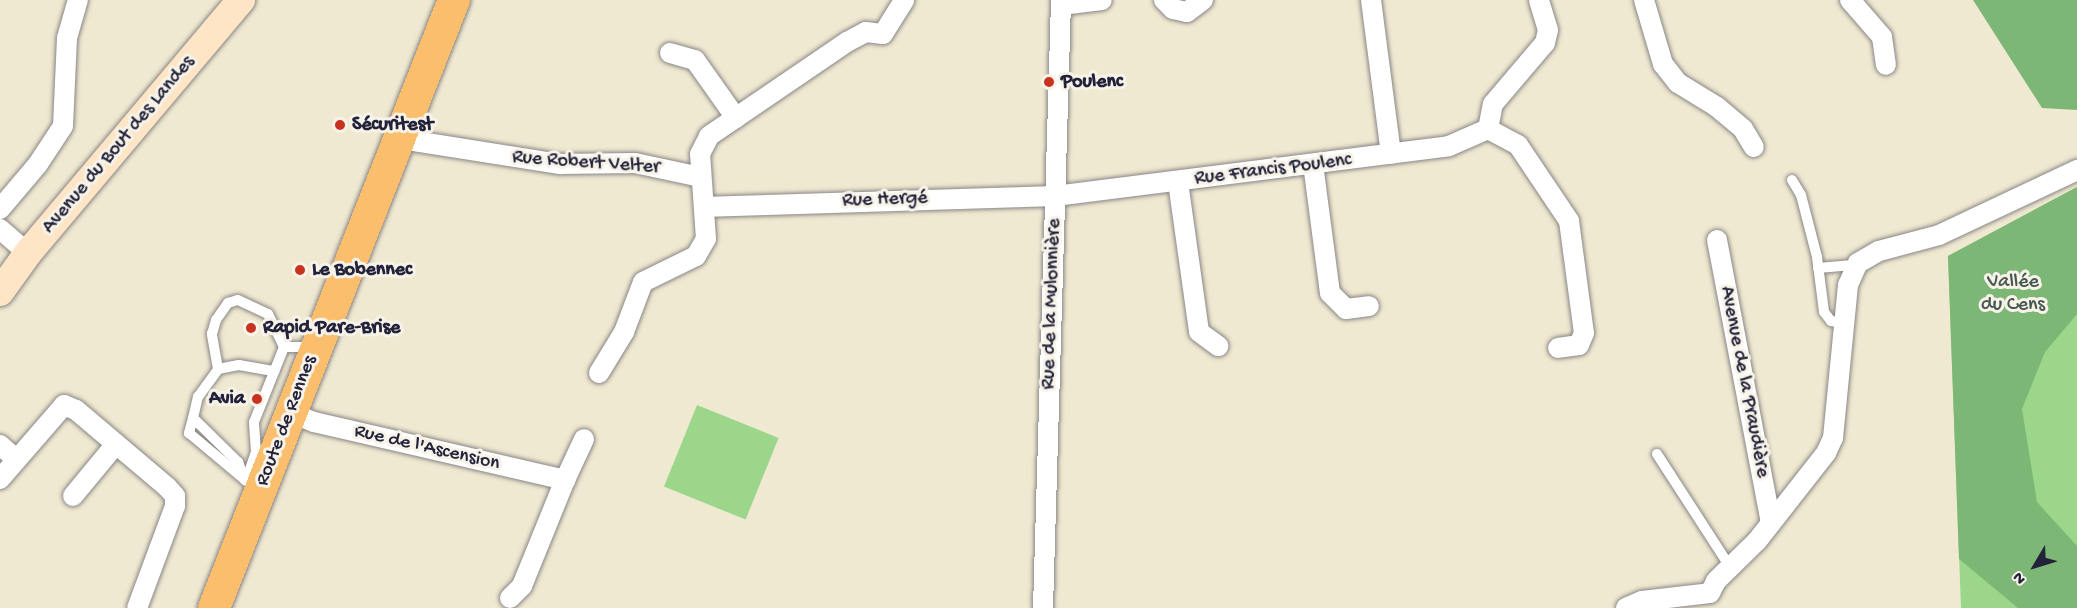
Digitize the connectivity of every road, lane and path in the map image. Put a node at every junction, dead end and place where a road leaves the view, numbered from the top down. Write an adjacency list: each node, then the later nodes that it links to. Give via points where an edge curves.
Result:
1 (78, 0): 28 (street, via 67,38 63,126 38,164)
2 (241, 0): 31 (street, Avenue du Bout des Landes)
3 (454, 0): 39 (main road, Route de Rennes)
4 (471, 0): 18 (main road, Route de Rennes)
5 (904, 0): 16 (street, via 883,34 866,32 846,42)
6 (1102, 0): 13 (street)
7 (1164, 0): 8 (street, via 1173,9 1187,12)
8 (1203, 0)
9 (1371, 0): 20 (street)
10 (1539, 0): 17 (street, via 1548,30 1545,42 1493,104)
11 (1644, 0): 19 (street, via 1664,64 1678,83 1743,129)
12 (1850, 0): 15 (street, via 1882,37)
13 (1061, 2): 26 (street, Rue de la Mulonnière)
14 (670, 53): 16 (street, via 695,60)
15 (1886, 65)
16 (736, 118): 23 (street, via 709,136)
17 (1488, 129): 20 (street, Rue Francis Poulenc, via 1449,146); 40 (street, via 1518,145 1569,221 1584,333 1579,345)
18 (414, 141): 23 (street, Rue Robert Velter, via 560,164 635,163); 44 (main road, Route de Rennes)
19 (1754, 147)
20 (1391, 154): 21 (street, Rue Francis Poulenc)
21 (1313, 164): 25 (street, Rue Francis Poulenc); 35 (street, via 1330,293 1346,309)
22 (2077, 170): 32 (street, via 1939,235 1867,255)
23 (694, 175): 27 (street)
24 (1792, 180): 33 (lane, via 1801,195)
25 (1178, 182): 26 (street, Rue Francis Poulenc); 37 (street, via 1199,332)
26 (1055, 196): 27 (street, Rue Hergé); 61 (street, Rue de la Mulonnière)
27 (709, 207): 43 (street, via 706,239 696,256 643,282 624,332)
28 (0, 209)
29 (0, 229): 31 (street)
30 (1717, 240): 54 (street, Avenue de la Praudière)
31 (28, 253): 34 (street, Avenue du Bout des Landes)
32 (1856, 266): 33 (lane); 36 (street, Avenue de la Praudière, via 1848,285)
33 (1818, 268): 36 (lane, via 1826,317)
34 (0, 292)
35 (1369, 306)
36 (1844, 323): 54 (street, Avenue de la Praudière, via 1833,438 1826,453)
37 (1218, 346)
38 (284, 347): 39 (lane); 41 (lane, via 268,314 238,300 228,303 212,334); 42 (lane)
39 (315, 347): 44 (main road, Route de Rennes)
40 (1558, 348)
41 (218, 369): 42 (lane, via 239,364); 52 (lane, via 198,396 193,418 238,462)
42 (274, 372): 52 (lane, via 254,422)
43 (599, 373)
44 (298, 415): 51 (street, Rue de l'Ascension); 52 (main road, Route de Rennes); 60 (main road, Route de Rennes)
45 (584, 439): 51 (street)
46 (116, 444): 49 (street, via 76,410 64,405); 53 (street); 58 (street, via 176,496)
47 (0, 445): 49 (street)
48 (1657, 454): 55 (lane)
49 (16, 459): 50 (street)
50 (0, 479)
51 (565, 480): 56 (street, via 522,586)
52 (252, 487): 59 (main road, Route de Rennes)
53 (73, 496)
54 (1771, 523): 55 (street, Avenue de la Praudière)
55 (1730, 567): 57 (street, Avenue de la Praudière)
56 (510, 598)
57 (1714, 601): 62 (street, Avenue de la Praudière, via 1642,601)
58 (137, 608)
59 (214, 608)
60 (238, 608)
61 (1043, 608)
62 (1626, 608)

